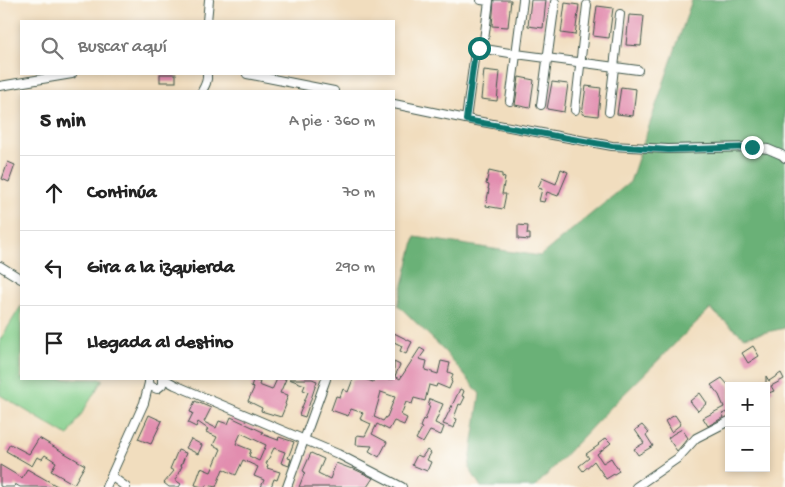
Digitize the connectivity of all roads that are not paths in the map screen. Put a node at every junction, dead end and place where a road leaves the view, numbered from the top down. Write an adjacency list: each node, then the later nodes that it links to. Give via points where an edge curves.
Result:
1 (209, 0): 7 (street)
2 (481, 0): 8 (street, via 489,1)
3 (523, 0): 9 (street)
4 (554, 2): 10 (street)
5 (587, 5): 11 (street)
6 (620, 14): 12 (street)
7 (208, 20)
8 (483, 48): 9 (street); 25 (street, via 475,52)
9 (516, 54): 10 (street); 20 (street)
10 (547, 58): 11 (street); 22 (street)
11 (580, 63): 12 (street); 23 (street)
12 (614, 68): 13 (street); 24 (street)
13 (638, 70)
14 (66, 75): 17 (street)
15 (207, 75): 18 (street)
16 (253, 75): 19 (street)
17 (0, 86)
18 (203, 90)
19 (329, 90)
20 (510, 100)
21 (395, 104): 25 (street)
22 (541, 105)
23 (575, 110)
24 (609, 112)
25 (466, 120): 26 (street, via 612,146 668,150 752,147)
26 (785, 158)
27 (0, 266): 28 (street)
28 (20, 278)
29 (149, 380): 33 (street, via 152,388); 35 (street)
30 (163, 380): 33 (street)
31 (165, 380): 34 (street)
32 (326, 380): 37 (street)
33 (158, 388): 34 (street); 35 (street)
34 (182, 388): 37 (street)
35 (144, 403): 38 (street)
36 (725, 423): 43 (street, via 696,438 678,458)
37 (304, 440): 41 (street); 42 (street)
38 (111, 476): 39 (street); 40 (street)
39 (106, 487)
40 (126, 487)
41 (286, 487)
42 (402, 487)
43 (636, 487)

